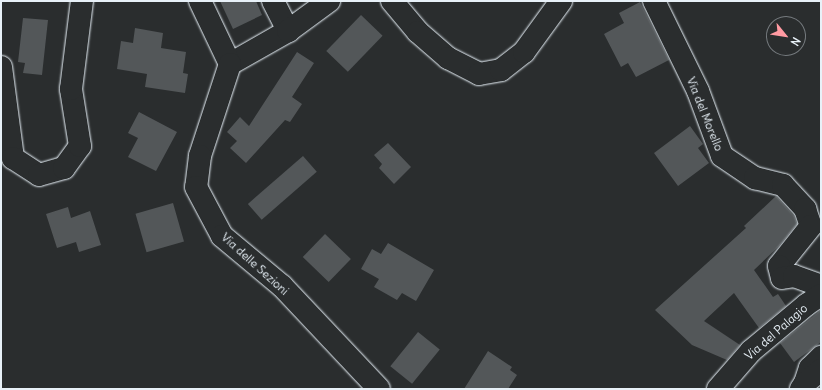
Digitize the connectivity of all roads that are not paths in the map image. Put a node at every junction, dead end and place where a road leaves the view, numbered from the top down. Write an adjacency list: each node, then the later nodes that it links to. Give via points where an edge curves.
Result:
1 (82, 1): 10 (street, via 71,89 80,146 64,168 39,175 13,158)
2 (200, 1): 9 (street)
3 (273, 1): 8 (street)
4 (329, 1): 8 (street)
5 (392, 1): 6 (street, via 418,32 448,58 479,74 501,70 524,52)
6 (561, 1)
7 (654, 1): 11 (street, Via del Morello, via 698,91 722,156 755,178 783,185 805,209 812,226 779,266 782,278 794,276)
8 (288, 31): 9 (street)
9 (230, 64): 15 (street, Via delle Sezioni, via 200,156 196,187 222,236 282,286)
10 (1, 66)
11 (821, 286)
12 (821, 296): 16 (street, Via del Palagio, via 806,305 751,351)
13 (821, 357): 14 (street, via 810,368)
14 (809, 381)
15 (379, 389)
16 (718, 389)

